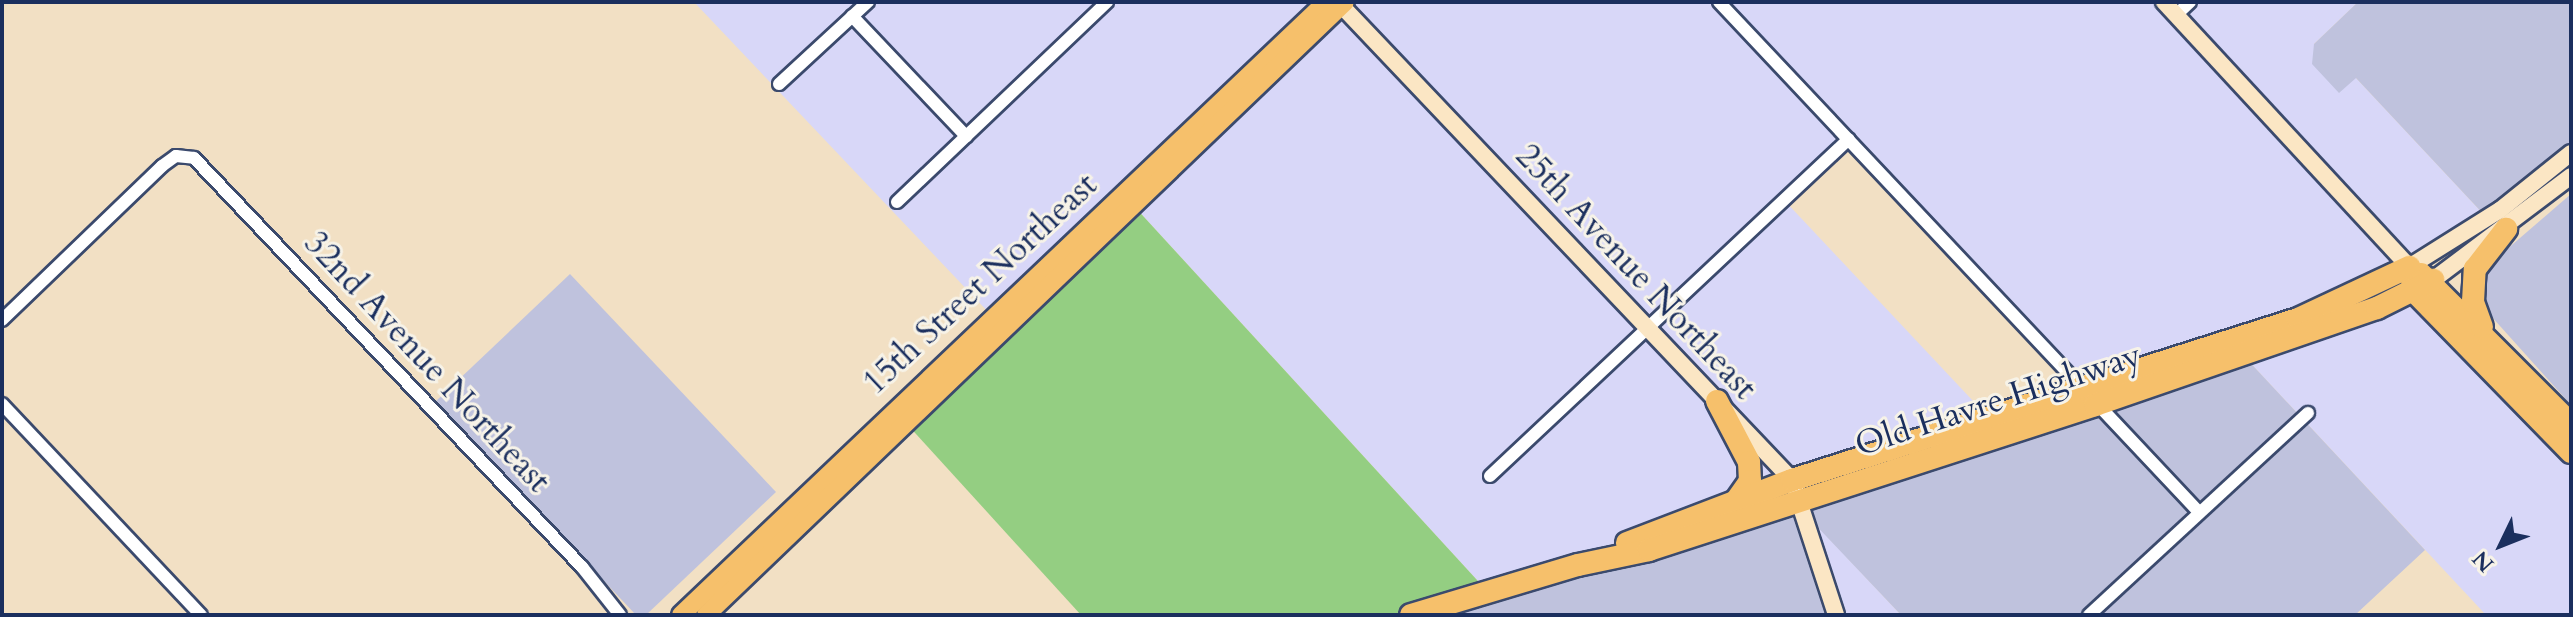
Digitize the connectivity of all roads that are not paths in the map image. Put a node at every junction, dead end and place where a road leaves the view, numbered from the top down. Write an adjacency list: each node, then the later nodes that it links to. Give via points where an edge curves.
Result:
1 (868, 2): 8 (street)
2 (1107, 2): 10 (street)
3 (1719, 2): 11 (street)
4 (2161, 2): 7 (main road)
5 (2190, 2): 7 (street)
6 (1337, 3): 19 (main road, 25th Avenue Northeast); 34 (main road, 15th Street Northeast); 35 (main road, 15th Street Northeast)
7 (2176, 15): 16 (main road)
8 (852, 16): 9 (street); 10 (street)
9 (779, 84)
10 (966, 136): 14 (street)
11 (1849, 139): 19 (street); 21 (street)
12 (2571, 153): 16 (main road, via 2500,210)
13 (2571, 176): 15 (main road)
14 (897, 202)
15 (2506, 229): 17 (main road); 20 (highway, via 2481,258 2473,279 2473,302)
16 (2409, 267): 17 (highway); 21 (highway, Old Havre Highway, via 2298,319)
17 (2423, 286): 20 (highway); 21 (highway, Old Havre Highway); 26 (highway)
18 (2, 320): 33 (street, 32nd Avenue Northeast, via 162,166 185,155 204,167 247,212 582,567)
19 (1649, 328): 22 (main road, 25th Avenue Northeast); 27 (street)
20 (2487, 339): 25 (highway)
21 (2089, 397): 28 (highway, Old Havre Highway); 30 (street)
22 (1717, 401): 28 (main road, 25th Avenue Northeast); 29 (highway, via 1751,469 1747,488)
23 (2, 404): 32 (street)
24 (2308, 413): 30 (street)
25 (2571, 424)
26 (2571, 452)
27 (1490, 476)
28 (1797, 490): 29 (highway, Old Havre Highway); 31 (highway, Old Havre Highway, via 1649,550); 37 (main road, 25th Avenue Northeast)
29 (1736, 501): 31 (highway, Old Havre Highway)
30 (2199, 512): 38 (street)
31 (1578, 565): 36 (highway, Old Havre Highway)
32 (201, 615)
33 (620, 615)
34 (681, 615)
35 (706, 615)
36 (1411, 615)
37 (1836, 615)
38 (2089, 615)

